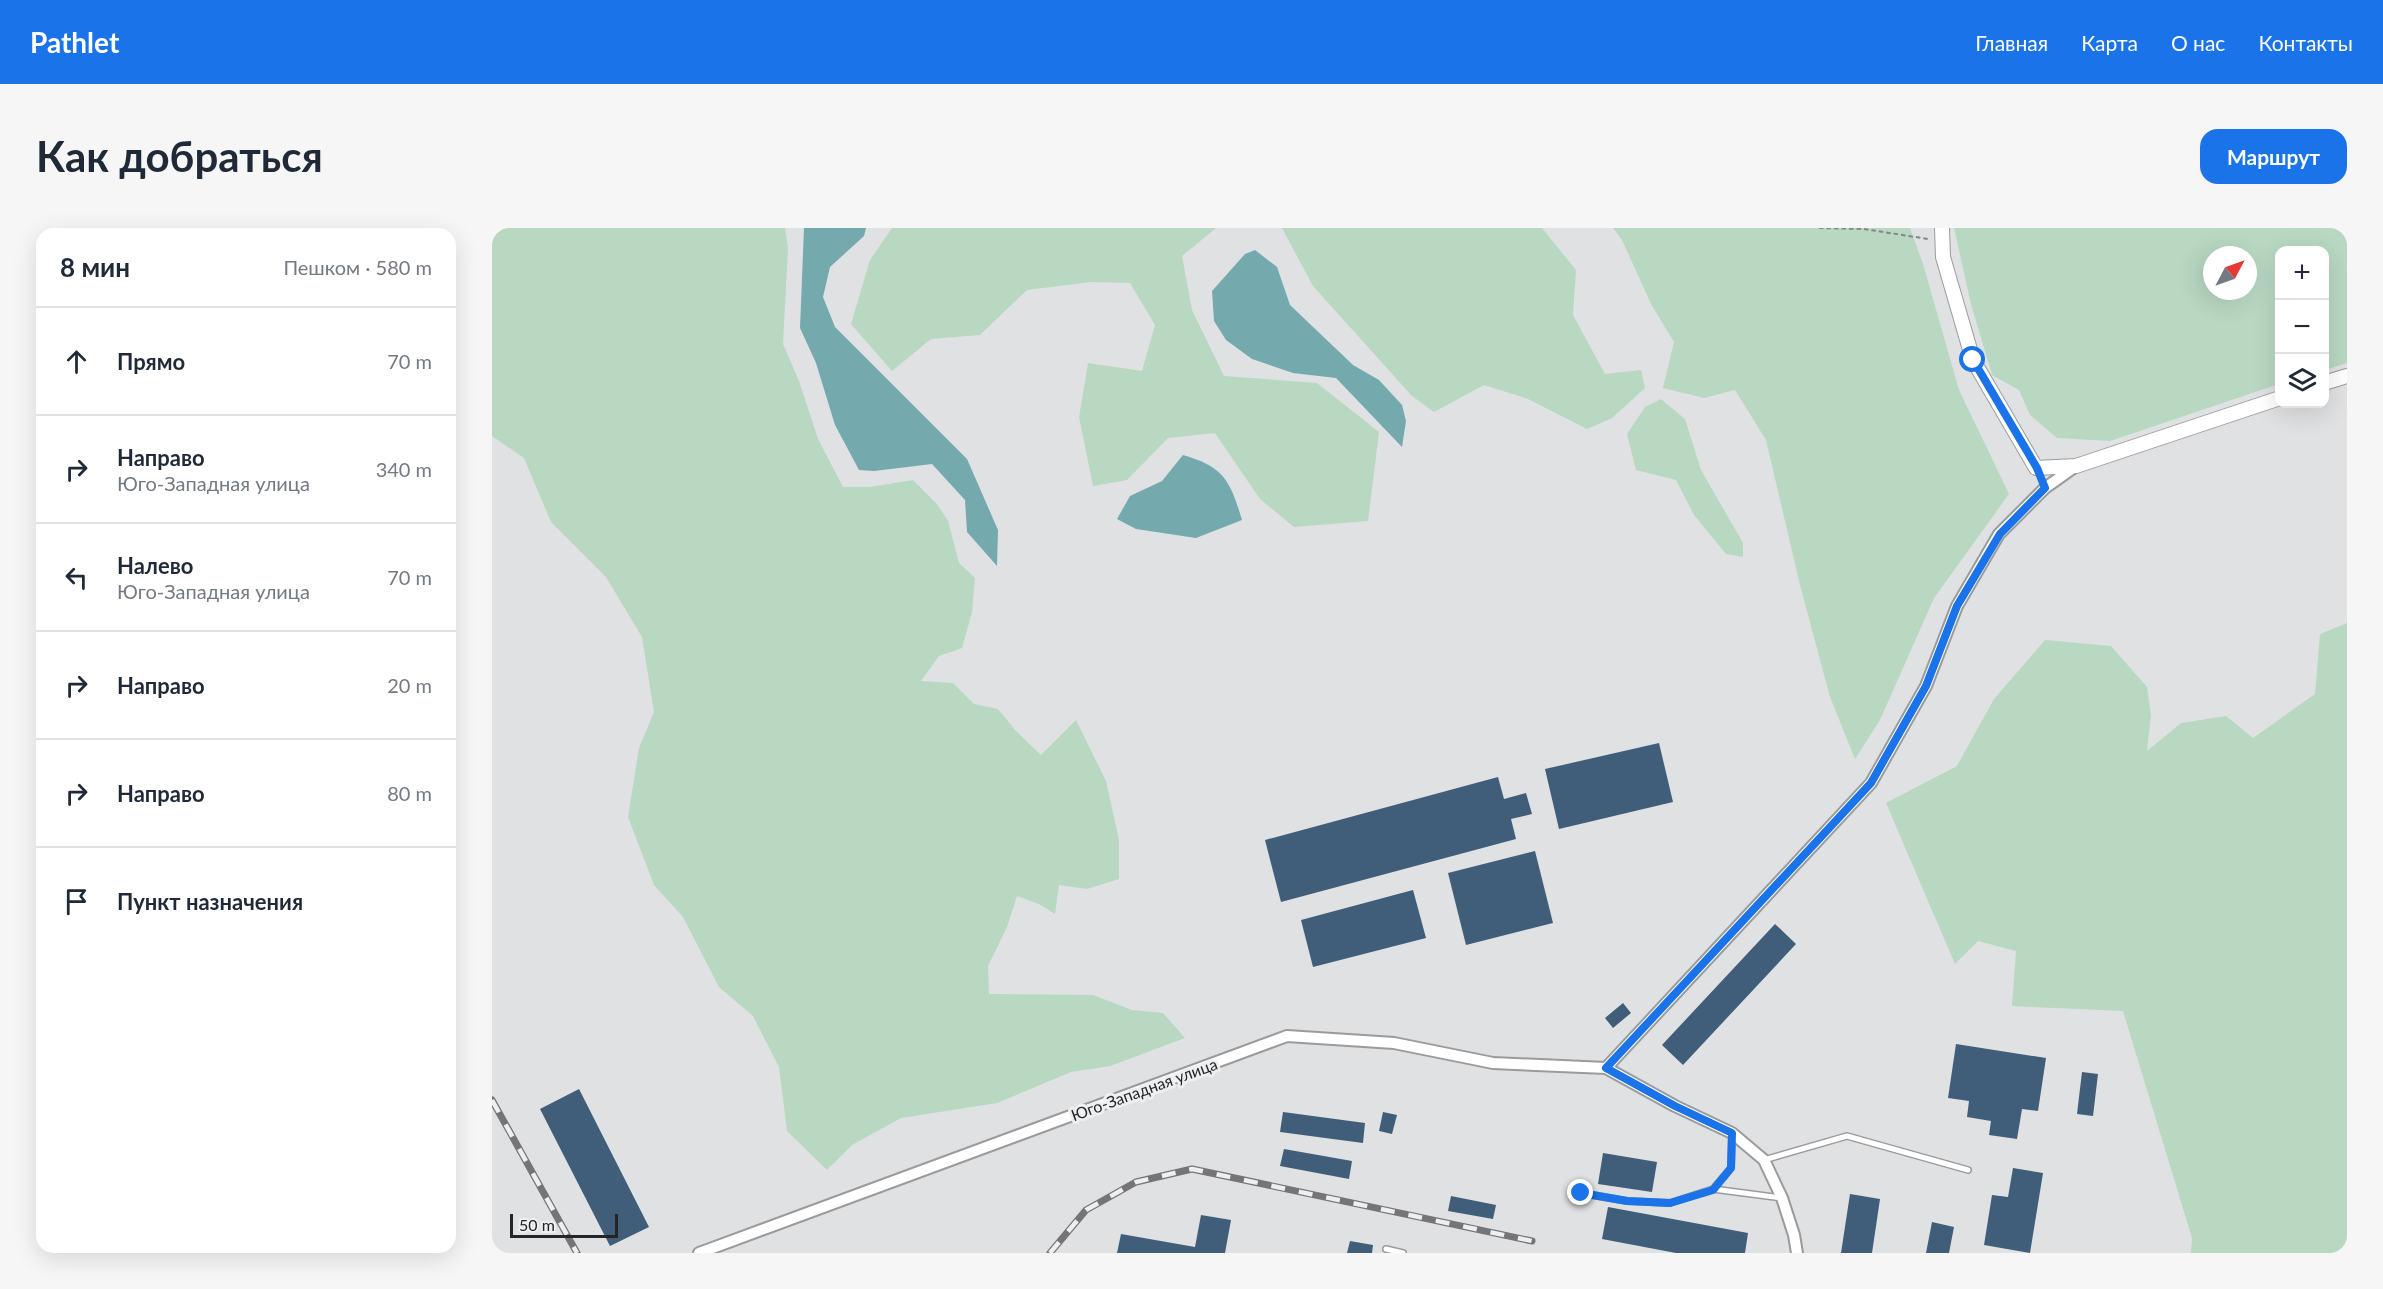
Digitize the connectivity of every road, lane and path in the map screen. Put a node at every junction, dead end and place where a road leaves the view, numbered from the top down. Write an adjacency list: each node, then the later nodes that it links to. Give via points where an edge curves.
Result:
1 (1819, 228): 2 (path)
2 (1864, 228): 3 (path)
3 (1942, 235): 8 (street, via 1944,257 1973,360)
4 (2347, 376): 5 (street)
5 (2329, 382)
6 (2275, 400): 7 (street)
7 (2076, 466): 8 (street); 9 (street)
8 (2037, 468): 9 (street)
9 (2045, 488): 10 (street, via 2000,534 1957,606 1926,686 1871,783)
10 (1606, 1068): 11 (street, Юго-Западная улица); 18 (street, Юго-Западная улица, via 1493,1063 1394,1043 1287,1036)
11 (1732, 1133): 12 (street, Юго-Западная улица); 14 (lane, via 1731,1168)
12 (1764, 1160): 13 (lane, via 1847,1137); 16 (street, Юго-Западная улица)
13 (1968, 1170)
14 (1713, 1190): 15 (lane, via 1670,1203); 16 (lane)
15 (1581, 1193)
16 (1782, 1197): 20 (street, Юго-Западная улица)
17 (1386, 1249): 19 (lane)
18 (699, 1253)
19 (1403, 1253)
20 (1797, 1253)

